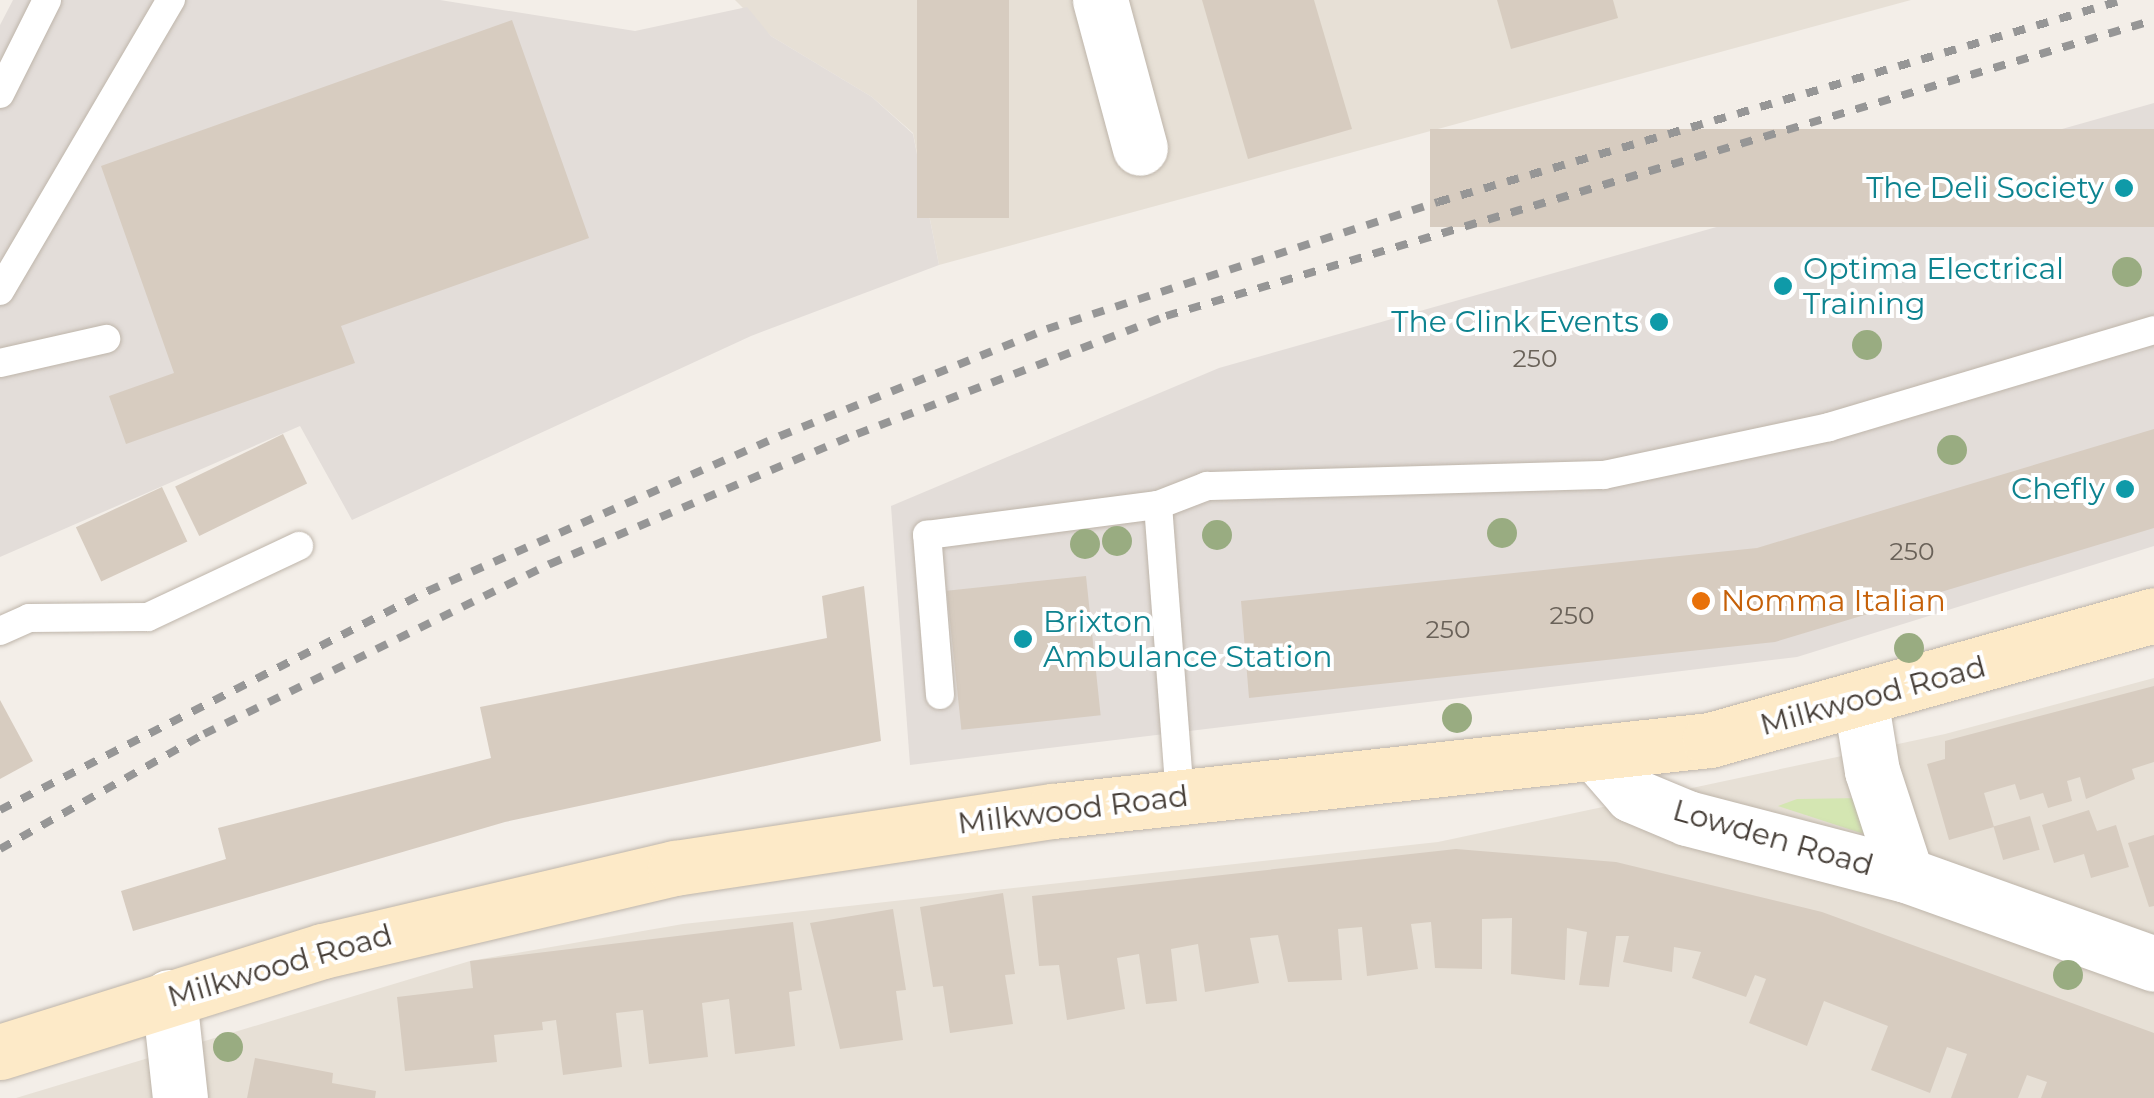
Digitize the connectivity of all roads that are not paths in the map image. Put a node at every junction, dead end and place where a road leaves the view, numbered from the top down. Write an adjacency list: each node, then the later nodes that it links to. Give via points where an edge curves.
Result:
1 (47, 0): 4 (lane)
2 (171, 0): 6 (lane)
3 (1100, 0): 5 (street)
4 (0, 94)
5 (1140, 148)
6 (0, 291)
7 (2154, 330): 10 (lane, via 1829,426 1604,475 1206,486)
8 (106, 339): 9 (lane)
9 (0, 363)
10 (1158, 505): 14 (lane, via 927,535); 17 (lane)
11 (299, 546): 13 (lane, via 148,617 28,618)
12 (2154, 615): 15 (main road, Milkwood Road)
13 (0, 631)
14 (940, 695)
15 (1861, 704): 16 (main road, Milkwood Road); 18 (street, Lowden Road, via 1872,771)
16 (1599, 757): 17 (main road, Milkwood Road); 18 (street, Lowden Road, via 1632,795 1687,818)
17 (1180, 797): 20 (main road, Milkwood Road, via 674,868 324,951)
18 (1906, 874): 19 (street, Lowden Road)
19 (2154, 964)
20 (169, 997): 21 (main road, Milkwood Road); 22 (street)
21 (0, 1052)
22 (180, 1098)

